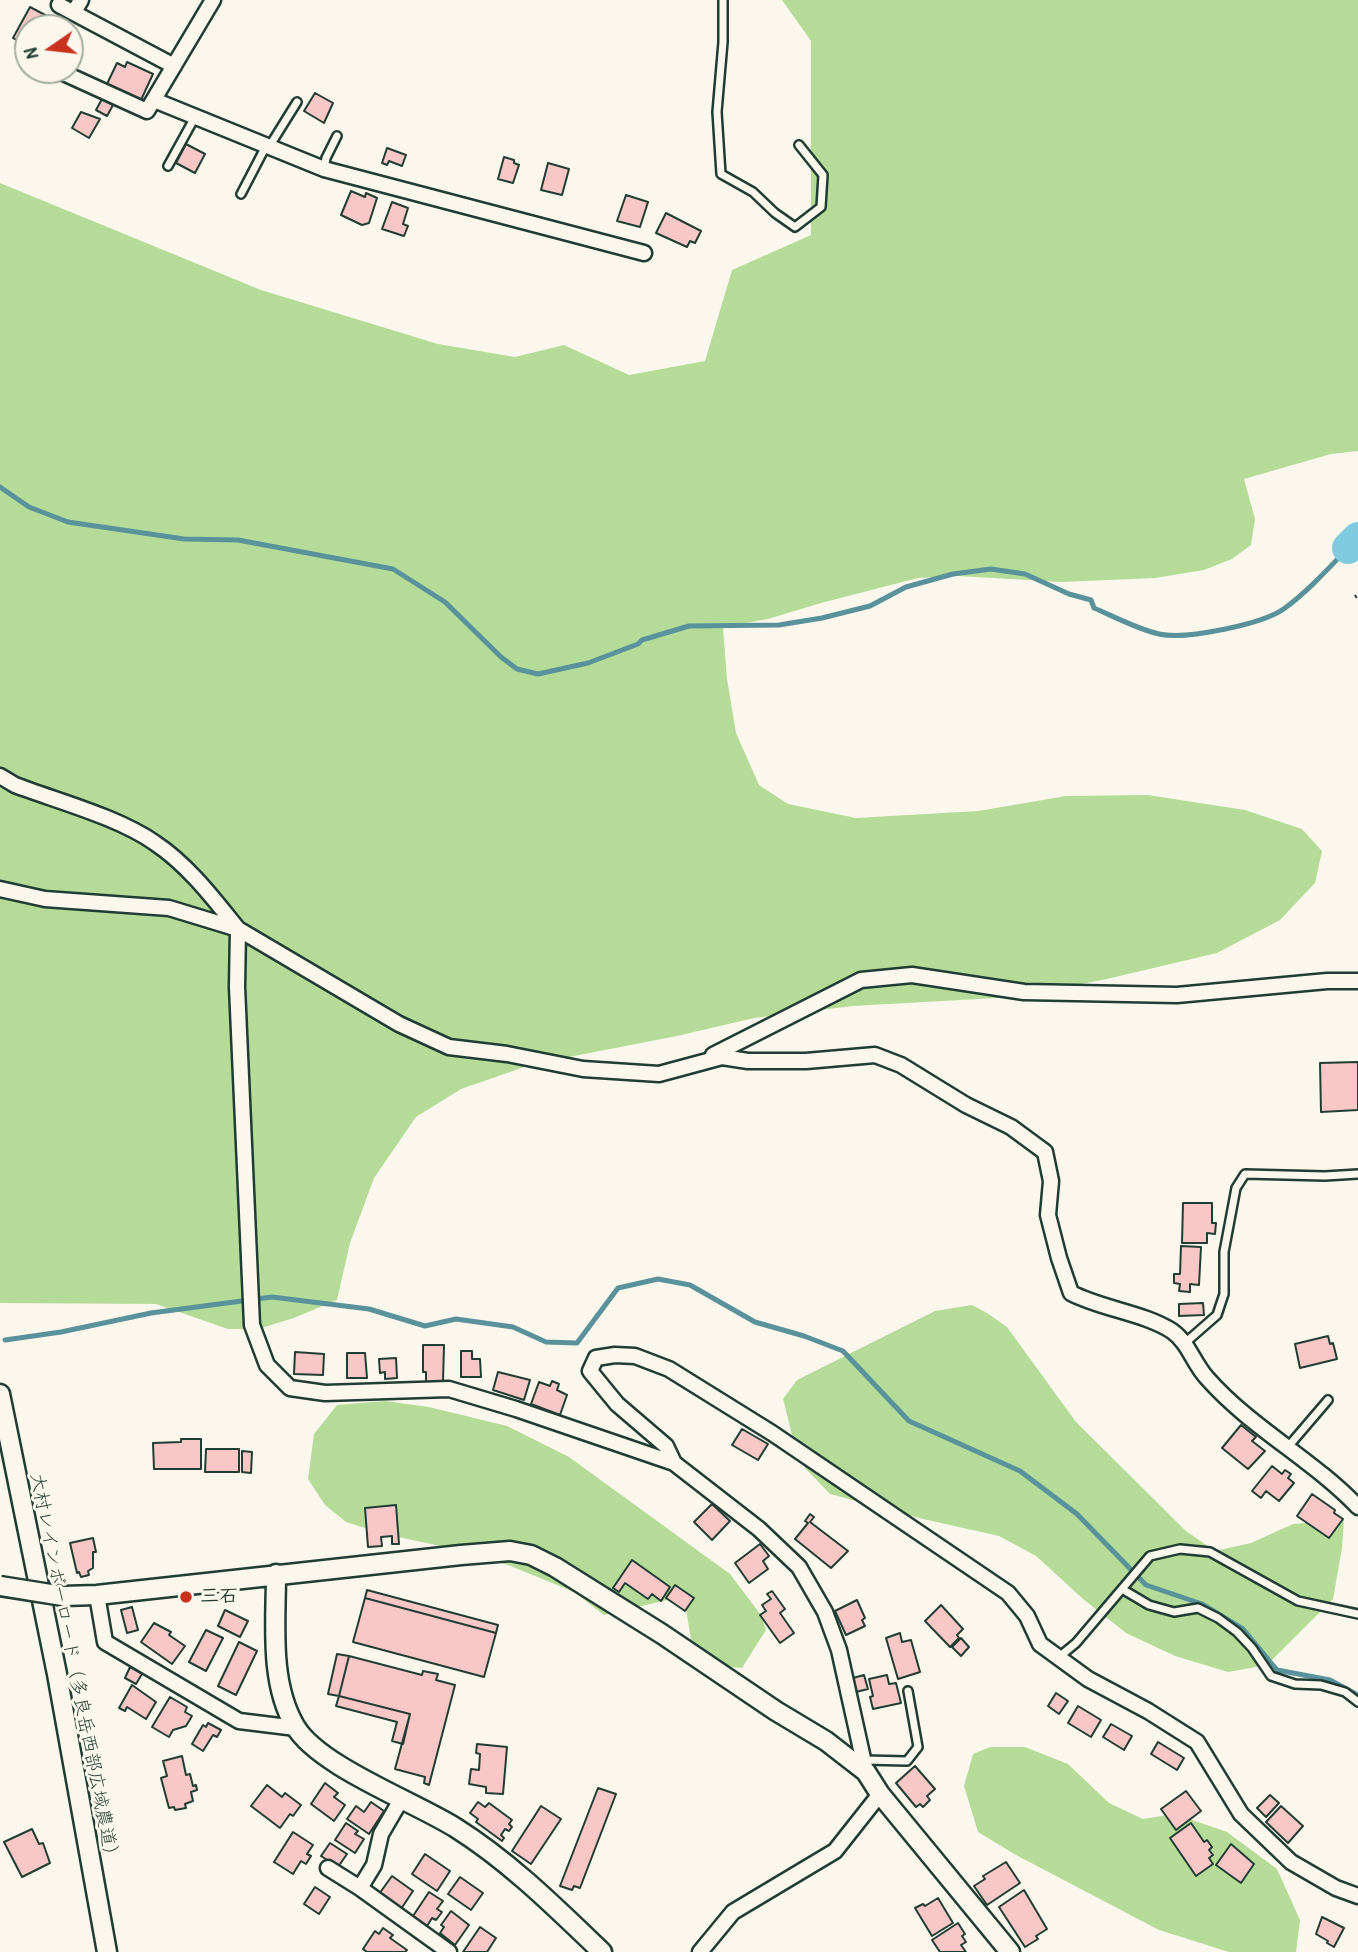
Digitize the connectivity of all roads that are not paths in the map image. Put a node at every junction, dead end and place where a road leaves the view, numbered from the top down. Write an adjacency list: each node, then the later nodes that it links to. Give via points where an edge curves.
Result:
1 (213, 0): 5 (street)
2 (723, 0): 11 (lane, via 717,112 720,174 753,192 795,227 821,207 823,175)
3 (59, 5): 4 (street)
4 (78, 6): 5 (street)
5 (174, 66): 7 (street)
6 (84, 82): 7 (street, via 147,111)
7 (154, 100): 9 (street)
8 (297, 102): 12 (lane)
9 (195, 117): 12 (street); 13 (lane)
10 (337, 136): 14 (lane)
11 (799, 145)
12 (267, 146): 14 (street); 15 (lane)
13 (167, 166)
14 (324, 169): 16 (street)
15 (241, 194)
16 (644, 253)
17 (0, 776): 19 (street, via 155,842 195,877)
18 (0, 889): 19 (street, via 45,899 169,908)
19 (238, 929): 21 (street, via 399,1024 449,1046 583,1069 659,1074); 27 (street, via 252,1325 267,1365 290,1388 325,1393 449,1389)
20 (1358, 981): 21 (street, via 1177,995 1024,992 912,975 861,980)
21 (696, 1064): 23 (street, via 722,1057 806,1061 875,1055 1011,1127 1045,1152 1051,1181 1048,1214 1071,1293 1170,1330)
22 (1358, 1174): 23 (lane, via 1245,1174 1236,1188 1224,1252 1224,1294 1217,1315)
23 (1185, 1343): 26 (street, via 1205,1377)
24 (0, 1394): 44 (street, 大村レインボーロード（多良岳西部広域農道）)
25 (1328, 1400): 26 (lane)
26 (1287, 1449): 28 (street)
27 (674, 1463): 34 (street, via 666,1446 617,1404 590,1371 596,1358 635,1356 669,1369 772,1433 1008,1593 1027,1616 1040,1644); 38 (street, via 759,1529 799,1567 825,1612 839,1650)
28 (1358, 1507)
29 (276, 1574): 32 (street); 37 (street, via 281,1685); 38 (street, via 510,1551 531,1555)
30 (0, 1586): 32 (street, bridge, via 63,1596)
31 (1125, 1587): 33 (lane, via 1150,1556 1180,1549 1210,1552 1298,1601); 34 (lane); 36 (lane, via 1149,1605 1174,1612 1198,1608 1218,1618 1252,1648 1271,1676 1345,1692)
32 (97, 1595): 37 (street, via 105,1642 239,1721)
33 (1358, 1614)
34 (1059, 1658): 43 (street, via 1197,1742 1241,1814 1291,1862)
35 (908, 1691): 38 (lane, via 918,1747 907,1761)
36 (1358, 1702)
37 (296, 1728): 40 (street, via 332,1760)
38 (865, 1766): 39 (street)
39 (880, 1794): 47 (street, via 835,1851 733,1912); 48 (street)
40 (402, 1798): 42 (street, via 381,1834 374,1865); 46 (street, via 491,1853)
41 (328, 1868): 42 (street)
42 (360, 1888): 45 (street)
43 (1358, 1896)
44 (107, 1952)
45 (449, 1952)
46 (602, 1952)
47 (700, 1952)
48 (1010, 1952)

